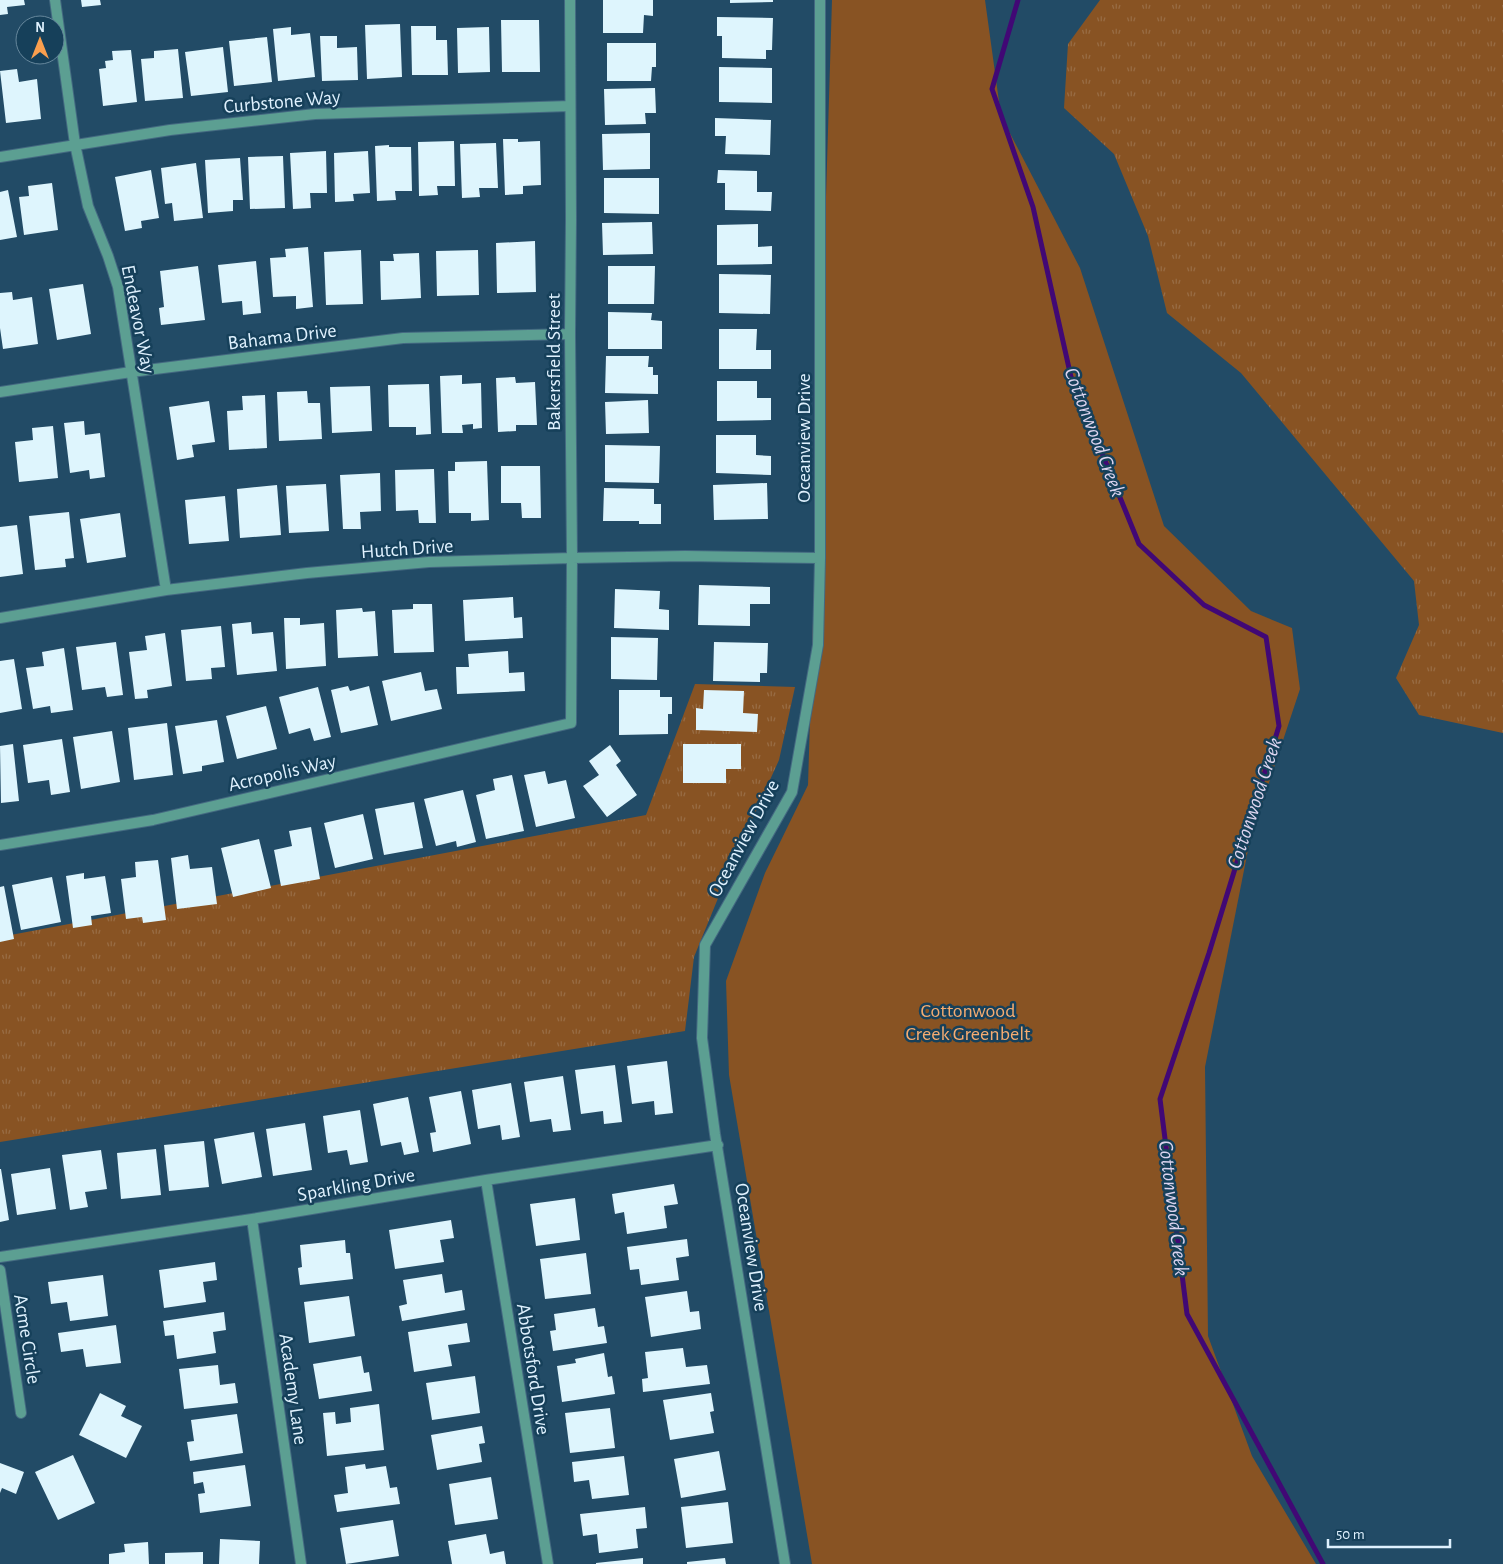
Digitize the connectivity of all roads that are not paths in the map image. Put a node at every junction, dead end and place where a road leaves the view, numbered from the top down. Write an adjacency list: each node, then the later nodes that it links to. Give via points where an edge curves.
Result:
1 (55, 0): 5 (street, Endeavor Way)
2 (570, 0): 4 (street, Bakersfield Street)
3 (820, 0): 11 (street, Oceanview Drive)
4 (570, 106): 5 (street, Curbstone Way, via 315,114); 7 (street, Bakersfield Street)
5 (75, 144): 6 (street, Curbstone Way); 8 (street, Endeavor Way, via 88,206 118,287)
6 (0, 157)
7 (570, 334): 8 (street, Bahama Drive, via 403,338); 10 (street, Bakersfield Street)
8 (132, 372): 9 (street, Bahama Drive); 12 (street, Endeavor Way)
9 (0, 392)
10 (572, 558): 11 (street, Hutch Drive); 12 (street, Hutch Drive, via 429,562); 14 (street, Bakersfield Street)
11 (820, 558): 16 (street, Oceanview Drive, via 818,645 792,792 705,945 702,1038)
12 (166, 590): 13 (street, Hutch Drive)
13 (0, 618)
14 (571, 723): 15 (street, Acropolis Way, via 153,820)
15 (0, 845)
16 (718, 1145): 17 (street, Sparkling Drive); 24 (street, Oceanview Drive)
17 (486, 1180): 18 (street, Sparkling Drive); 23 (street, Abbotsford Drive)
18 (252, 1219): 19 (street, Sparkling Drive); 22 (street, Academy Lane)
19 (0, 1257)
20 (0, 1270): 21 (street, Acme Circle)
21 (22, 1414)
22 (301, 1564)
23 (548, 1564)
24 (785, 1564)

